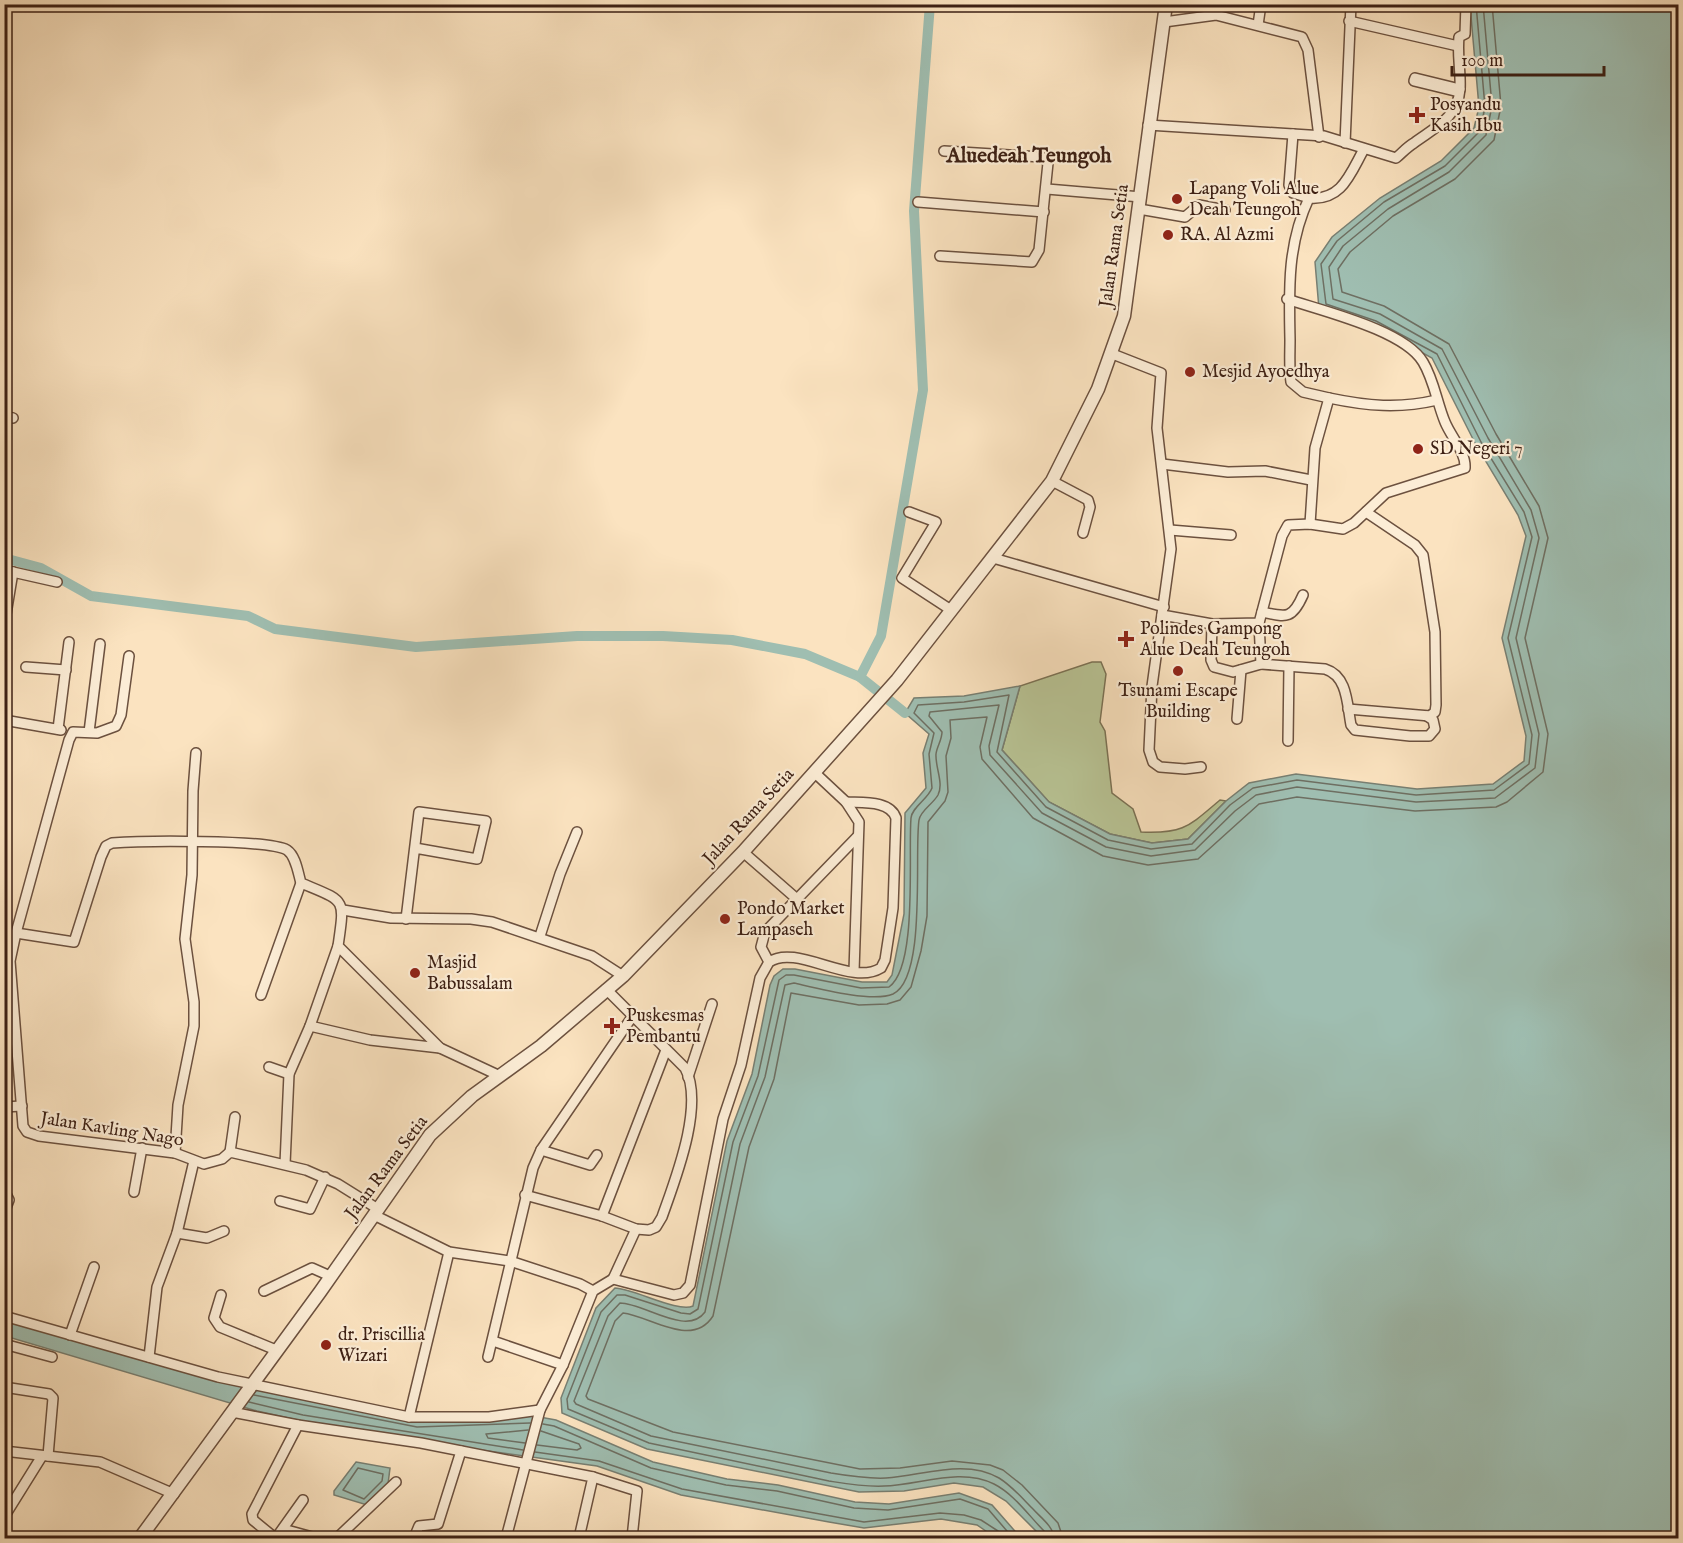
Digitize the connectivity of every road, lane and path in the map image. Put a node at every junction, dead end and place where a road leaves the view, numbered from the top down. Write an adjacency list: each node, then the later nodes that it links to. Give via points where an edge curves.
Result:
1 (1166, 4): 6 (street, Jalan Rama Setia)
2 (1261, 4): 7 (street)
3 (1351, 4): 5 (street)
4 (1466, 4): 8 (street, via 1467,28)
5 (1349, 21): 8 (street); 12 (street)
6 (1164, 22): 7 (street, via 1216,15); 9 (street, Jalan Rama Setia)
7 (1258, 25): 11 (street, via 1292,33 1305,41)
8 (1458, 46): 13 (street, via 1460,89 1456,106 1442,126 1412,143 1396,158)
9 (1148, 125): 10 (street); 18 (street, Jalan Rama Setia)
10 (1293, 134): 11 (street); 16 (street, via 1290,189)
11 (1319, 137): 12 (street)
12 (1345, 143): 13 (street)
13 (1364, 149): 16 (street, via 1340,190 1327,197)
14 (944, 151): 15 (street, via 1042,157 1048,163)
15 (1047, 189): 18 (street); 20 (street)
16 (1308, 198): 22 (street, via 1294,235)
17 (918, 202): 20 (street)
18 (1140, 203): 19 (street, via 1185,217 1199,205); 23 (street, Jalan Rama Setia, via 1124,316)
19 (1225, 210)
20 (1044, 212): 21 (street, via 1039,250 1032,262)
21 (939, 256)
22 (1287, 300): 24 (street, via 1291,382 1303,392); 25 (street, via 1376,328 1406,345 1424,362)
23 (1110, 353): 26 (street, via 1161,373 1157,428); 28 (street, Jalan Rama Setia, via 1098,388)
24 (1329, 398): 25 (street, via 1393,407); 27 (street)
25 (1437, 400): 30 (street, via 1463,455 1465,468 1386,493)
26 (1162, 464): 27 (street, via 1228,472 1265,471); 32 (street)
27 (1311, 480): 31 (street)
28 (1052, 481): 33 (street, via 1088,500 1090,507); 35 (street, Jalan Rama Setia)
29 (909, 512): 39 (street, via 936,522 902,578)
30 (1366, 512): 31 (street, via 1344,529); 54 (street, via 1415,545 1423,555 1436,664 1436,710)
31 (1310, 524): 41 (street, via 1293,523 1285,529)
32 (1170, 530): 34 (street); 40 (street)
33 (1083, 533)
34 (1231, 535)
35 (993, 558): 39 (street, Jalan Rama Setia); 40 (street)
36 (9, 571): 37 (street); 44 (street)
37 (57, 582)
38 (1303, 595): 41 (street, via 1290,615)
39 (951, 610): 63 (street, Jalan Rama Setia, via 897,680)
40 (1163, 611): 43 (street); 62 (street, via 1152,686 1149,750 1153,762 1160,767)
41 (1262, 612): 42 (street)
42 (1259, 623): 43 (street); 48 (street)
43 (1212, 624): 52 (street, via 1214,667 1226,673)
44 (4, 626)
45 (69, 642): 51 (street)
46 (100, 644): 59 (street)
47 (129, 656): 59 (street, via 119,722 112,728)
48 (1261, 664): 49 (street); 52 (street)
49 (1289, 666): 53 (street, via 1335,673 1342,681); 60 (street)
50 (26, 667): 51 (street)
51 (66, 670): 57 (street)
52 (1240, 670): 55 (street)
53 (1348, 709): 54 (street); 54 (street, via 1355,730 1410,736 1429,736 1435,729 1433,720)
54 (1427, 716)
55 (1237, 719)
56 (4, 720): 57 (street)
57 (58, 729): 58 (street)
58 (73, 732): 59 (street); 74 (street, Jalan Kavling Nago)
59 (88, 732)
60 (1288, 741)
61 (196, 753): 67 (street)
62 (1201, 767)
63 (815, 773): 64 (street); 69 (street, Jalan Rama Setia)
64 (846, 802): 66 (street, via 859,822); 79 (street, via 891,809 896,818 897,837 885,960 876,971)
65 (577, 832): 75 (street)
66 (858, 836): 71 (street); 79 (street)
67 (192, 843): 70 (street, via 285,849 293,858); 74 (street, via 109,844 101,857 74,942); 98 (street, via 185,939 194,1026 178,1105)
68 (415, 848): 68 (street, via 419,812 486,821 477,859); 73 (street)
69 (743, 852): 71 (street); 80 (street, Jalan Rama Setia)
70 (301, 883): 72 (street, via 337,899); 82 (street)
71 (798, 900): 78 (street, via 763,935 761,947)
72 (344, 910): 73 (street); 76 (street)
73 (406, 919): 75 (street, via 482,920)
74 (16, 933): 77 (street, Jalan Kavling Nago)
75 (540, 936): 80 (street, via 592,956)
76 (338, 946): 85 (street); 86 (street)
77 (7, 961): 92 (street, Jalan Kavling Nago)
78 (769, 962): 79 (street, via 786,957); 117 (street, via 760,978 741,1065 723,1119 690,1285 683,1293 674,1295)
79 (854, 970)
80 (623, 976): 81 (street, Jalan Rama Setia)
81 (606, 989): 84 (street); 90 (street, Jalan Rama Setia)
82 (261, 995)
83 (712, 1004): 91 (street)
84 (632, 1017): 87 (street); 96 (street)
85 (310, 1026): 86 (street, via 370,1040); 89 (street)
86 (440, 1048): 90 (street)
87 (666, 1050): 91 (street, via 685,1068); 109 (street)
88 (269, 1067): 89 (street)
89 (289, 1074): 101 (street)
90 (500, 1076): 107 (street, Jalan Rama Setia, via 430,1135)
91 (688, 1077): 110 (street, via 689,1130 662,1217 656,1227)
92 (22, 1106): 93 (street); 95 (street, Jalan Kavling Nago, via 23,1125 33,1135)
93 (4, 1107)
94 (235, 1117): 97 (street)
95 (142, 1148): 98 (street, Jalan Kavling Nago); 104 (street)
96 (541, 1150): 99 (street, via 590,1165); 105 (street)
97 (230, 1152): 100 (street, Jalan Kavling Nago, via 211,1164); 101 (street)
98 (176, 1153): 100 (street, Jalan Kavling Nago)
99 (597, 1155)
100 (194, 1161): 112 (street)
101 (285, 1164): 102 (street)
102 (326, 1177): 106 (street, via 310,1209); 107 (street)
103 (4, 1190): 108 (street, via 9,1200)
104 (134, 1192)
105 (525, 1195): 109 (street); 114 (street)
106 (280, 1202)
107 (376, 1212): 113 (street); 116 (street, Jalan Rama Setia)
108 (4, 1213)
109 (602, 1216): 110 (street)
110 (636, 1229): 117 (street)
111 (224, 1231): 112 (street, via 207,1238)
112 (177, 1233): 127 (street, via 157,1287)
113 (449, 1252): 114 (street); 134 (street)
114 (510, 1261): 119 (street); 123 (street)
115 (94, 1268): 122 (street)
116 (330, 1276): 118 (street, via 312,1268); 125 (street, Jalan Rama Setia)
117 (613, 1279): 119 (street)
118 (264, 1291)
119 (593, 1292): 129 (street)
120 (221, 1295): 125 (street, via 214,1318 220,1327)
121 (4, 1316): 122 (street)
122 (70, 1335): 127 (street)
123 (493, 1341): 128 (street); 129 (street)
124 (4, 1344): 126 (street)
125 (276, 1350): 130 (street, Jalan Rama Setia)
126 (52, 1357)
127 (149, 1357): 130 (street)
128 (488, 1357)
129 (563, 1365): 133 (street)
130 (251, 1385): 132 (street, Jalan Rama Setia); 134 (street, via 292,1390)
131 (4, 1387): 138 (street, via 49,1394 53,1398)
132 (233, 1410): 135 (street); 142 (street, Jalan Rama Setia)
133 (539, 1413): 134 (street); 139 (street)
134 (409, 1417)
135 (298, 1425): 137 (street); 147 (street, via 252,1514 253,1520)
136 (4, 1451): 138 (street)
137 (461, 1451): 139 (street); 150 (street, via 438,1524 419,1526)
138 (45, 1456): 142 (street, via 100,1462); 144 (street)
139 (528, 1462): 140 (street); 151 (street)
140 (593, 1477): 152 (street); 153 (street, via 637,1491)
141 (396, 1482): 149 (street)
142 (174, 1494): 146 (street, Jalan Rama Setia)
143 (303, 1500): 145 (street)
144 (4, 1517)
145 (283, 1529): 147 (street); 148 (street)
146 (140, 1539)
147 (276, 1539)
148 (316, 1539)
149 (337, 1539)
150 (414, 1539)
151 (506, 1539)
152 (579, 1539)
153 (632, 1539)

